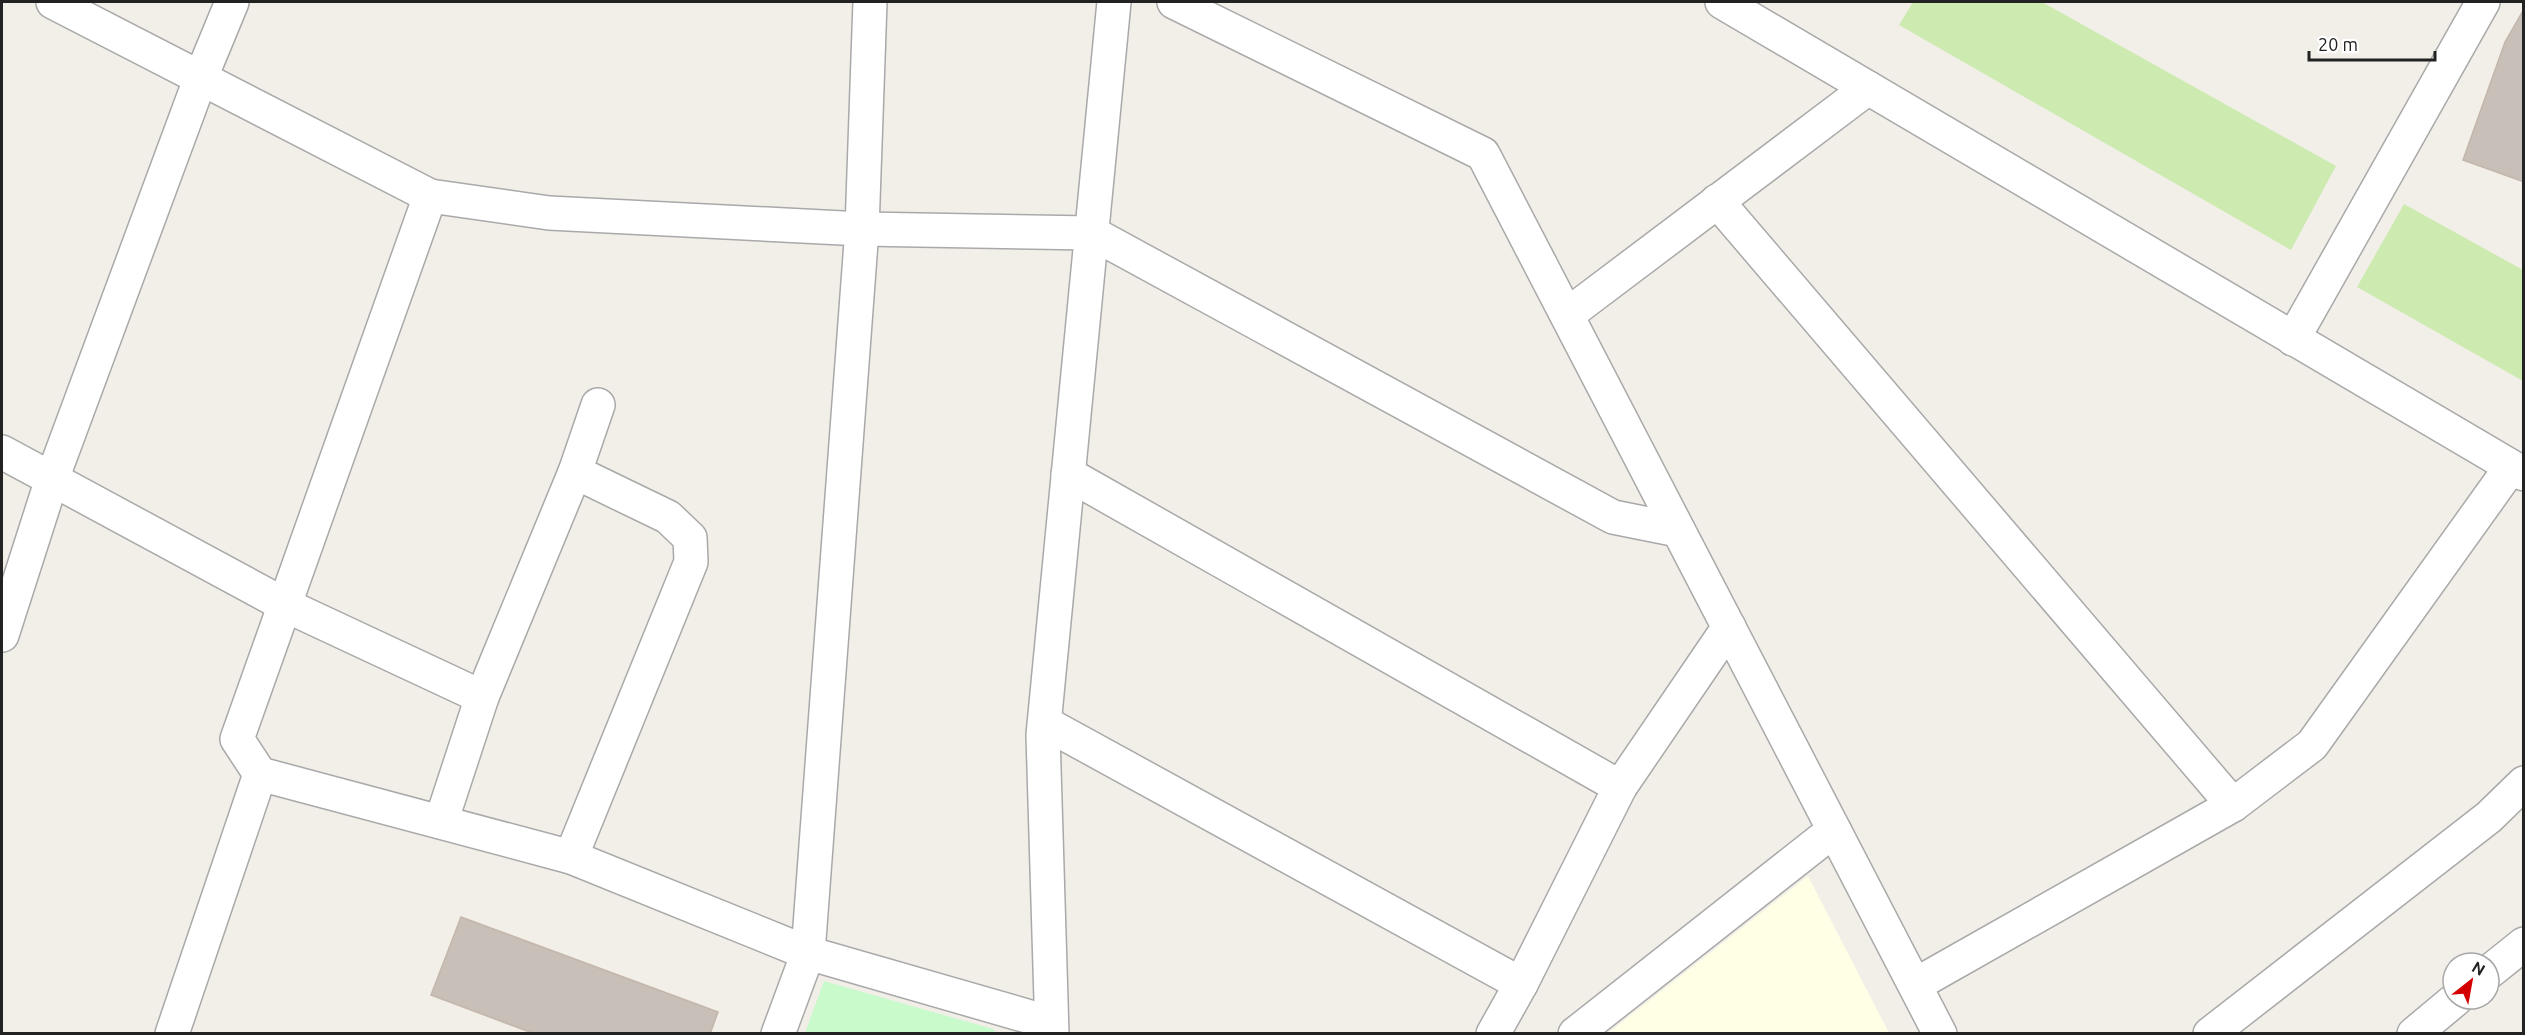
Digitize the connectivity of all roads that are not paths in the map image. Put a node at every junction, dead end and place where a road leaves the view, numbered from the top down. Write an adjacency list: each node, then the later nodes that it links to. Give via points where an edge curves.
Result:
1 (53, 2): 8 (street)
2 (232, 2): 8 (street)
3 (870, 2): 12 (street)
4 (1114, 2): 13 (street)
5 (1174, 2): 14 (street, via 1483,154)
6 (1722, 2): 9 (street)
7 (2483, 2): 15 (street)
8 (201, 77): 10 (street); 21 (street)
9 (1868, 88): 11 (street); 15 (street)
10 (430, 196): 12 (street, via 549,213); 23 (street)
11 (1717, 201): 14 (street); 31 (street)
12 (862, 229): 13 (street); 36 (street)
13 (1092, 233): 20 (street); 22 (street, via 1613,517)
14 (1567, 315): 22 (street)
15 (2293, 339): 18 (street)
16 (598, 405): 19 (street)
17 (2, 452): 21 (street)
18 (2517, 471): 31 (street, via 2312,745)
19 (575, 472): 26 (street); 34 (street, via 668,516 690,538 691,562)
20 (1068, 474): 27 (street); 30 (street)
21 (52, 479): 23 (street); 25 (street)
22 (1678, 530): 24 (street)
23 (285, 605): 26 (street); 28 (street, via 237,739)
24 (1729, 627): 30 (street); 33 (street)
25 (2, 635)
26 (482, 698): 32 (street)
27 (1045, 723): 38 (street); 41 (street)
28 (261, 774): 32 (street); 42 (street)
29 (2523, 783): 47 (street, via 2489,817)
30 (1620, 787): 38 (street)
31 (2233, 805): 39 (street)
32 (441, 822): 34 (street)
33 (1834, 830): 39 (street); 45 (street)
34 (571, 857): 36 (street)
35 (2523, 944): 37 (street)
36 (808, 953): 41 (street); 43 (street)
37 (2501, 962)
38 (1521, 984): 44 (street)
39 (1915, 985): 46 (street)
40 (2442, 1011): 48 (street)
41 (1051, 1028)
42 (172, 1034)
43 (778, 1034)
44 (1493, 1034)
45 (1575, 1034)
46 (1940, 1034)
47 (2210, 1034)
48 (2414, 1034)

